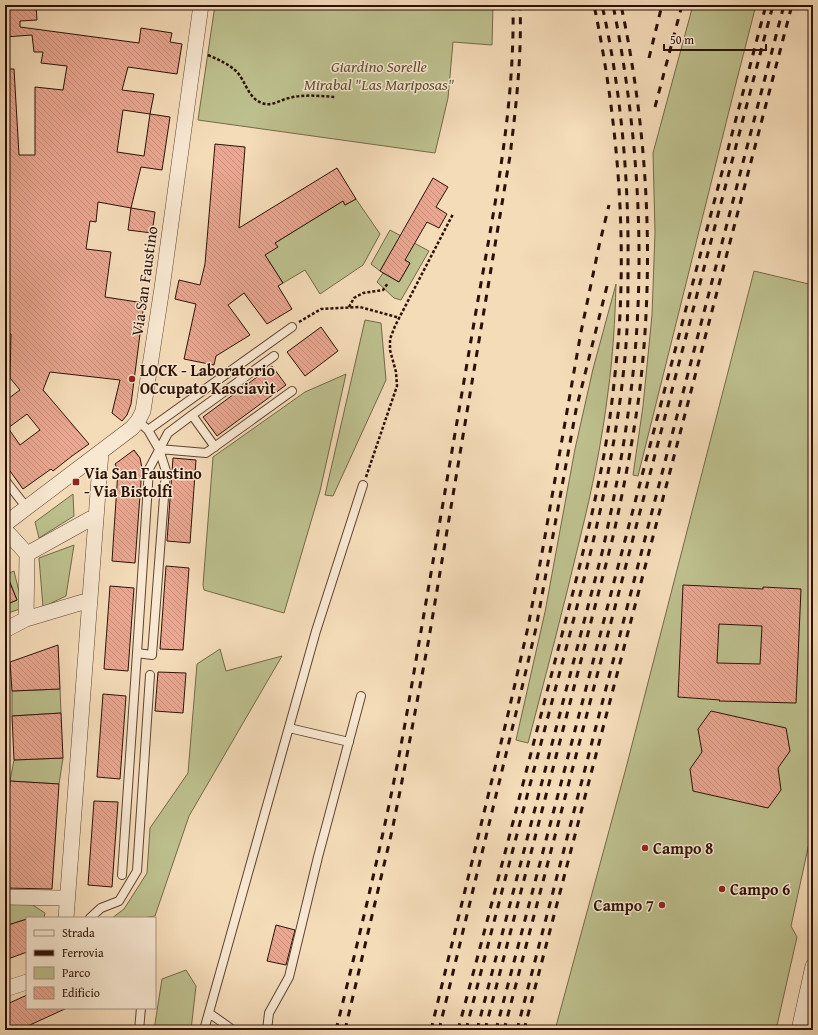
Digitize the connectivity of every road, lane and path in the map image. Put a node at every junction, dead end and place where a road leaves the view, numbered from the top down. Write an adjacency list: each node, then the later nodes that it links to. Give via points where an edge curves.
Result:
1 (201, 5): 12 (street, Via San Faustino, via 162,288 142,411)
2 (204, 54): 3 (path, via 231,67 255,99 262,103 273,104 300,96)
3 (335, 97)
4 (453, 214): 7 (path)
5 (388, 284): 6 (path, via 383,290 363,293 354,298)
6 (349, 308): 7 (path, via 360,307); 8 (path, via 321,309)
7 (400, 318): 17 (path, via 390,339 397,386)
8 (292, 327): 12 (lane)
9 (274, 356): 11 (lane)
10 (292, 390): 13 (lane)
11 (192, 416): 13 (lane); 14 (lane, via 168,433)
12 (143, 426): 14 (lane); 15 (street, via 132,428)
13 (215, 447): 14 (lane, via 206,453)
14 (159, 449): 25 (lane, via 150,469); 25 (lane, via 166,471 152,655)
15 (101, 452): 18 (street); 33 (street)
16 (5, 480): 18 (lane)
17 (363, 485): 28 (lane, via 316,631)
18 (27, 508): 20 (street)
19 (90, 519): 21 (street)
20 (7, 529): 21 (street)
21 (27, 554): 23 (street)
22 (83, 602): 23 (street)
23 (26, 619): 24 (street)
24 (5, 630)
25 (137, 653): 30 (lane)
26 (150, 676): 34 (lane, via 137,871 119,901 100,908)
27 (361, 696): 29 (lane)
28 (289, 728): 29 (lane); 39 (lane)
29 (349, 742): 44 (lane, via 289,977 269,1013)
30 (122, 875)
31 (5, 897): 32 (street)
32 (61, 898)
33 (66, 917)
34 (91, 917)
35 (813, 966): 40 (street)
36 (26, 982): 37 (street)
37 (5, 989)
38 (142, 1009): 41 (lane)
39 (209, 1013): 42 (lane); 43 (lane)
40 (805, 1022)
41 (139, 1030)
42 (204, 1030)
43 (233, 1030)
44 (267, 1030)

